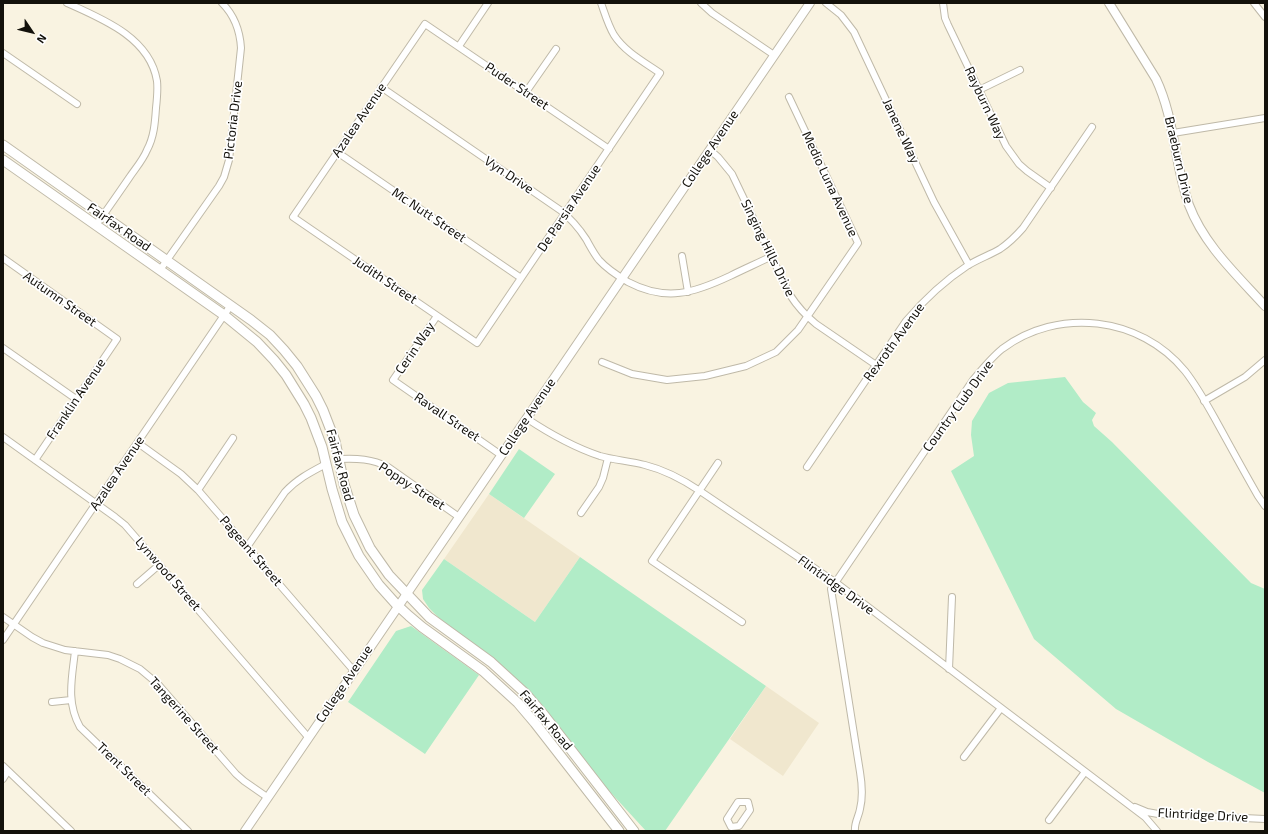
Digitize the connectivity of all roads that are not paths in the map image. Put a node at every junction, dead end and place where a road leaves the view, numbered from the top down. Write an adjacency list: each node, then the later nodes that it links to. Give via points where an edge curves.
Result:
1 (67, 3): 33 (street, via 104,20 134,41 152,64 157,82 150,143 143,158)
2 (222, 3): 39 (street, Pictoria Drive, via 235,21 241,48 229,160 219,186)
3 (488, 3): 13 (street)
4 (601, 3): 27 (street, De Parsia Avenue, via 609,26 620,42 632,54 660,73)
5 (701, 3): 16 (street)
6 (810, 3): 16 (street, College Avenue)
7 (826, 3): 40 (street, Janene Way, via 841,15 854,32 934,202)
8 (943, 3): 19 (street, Rayburn Way, via 945,18)
9 (1109, 3): 25 (street, Braeburn Drive, via 1156,79 1166,104)
10 (1254, 3): 11 (street)
11 (1265, 17)
12 (425, 24): 13 (street, Puder Street); 18 (street, Azalea Avenue)
13 (459, 46): 20 (street, Puder Street)
14 (556, 49): 20 (street)
15 (3, 53): 22 (street)
16 (774, 55): 28 (street, College Avenue)
17 (1020, 70): 19 (street)
18 (381, 88): 29 (street, Azalea Avenue); 32 (street, Vyn Drive)
19 (979, 90): 31 (street, Rayburn Way, via 1011,155 1027,171)
20 (526, 92): 27 (street, Puder Street)
21 (789, 97): 49 (street, Medio Luna Avenue, via 858,243)
22 (77, 104)
23 (1265, 118): 25 (street)
24 (1092, 127): 31 (street, Rexroth Avenue)
25 (1173, 133): 46 (street, Braeburn Drive, via 1184,189 1201,230)
26 (3, 145): 33 (main road, Fairfax Road)
27 (609, 149): 32 (street, De Parsia Avenue)
28 (710, 150): 37 (street, Singing Hills Drive, via 732,174); 43 (street, College Avenue)
29 (337, 152): 34 (street, Azalea Avenue); 42 (street, Mc Nutt Street)
30 (3, 160): 35 (main road, Fairfax Road)
31 (1051, 188): 40 (street, Rexroth Avenue, via 1016,236 999,249)
32 (565, 214): 42 (street, De Parsia Avenue); 43 (street, Vyn Drive, via 581,231 599,260)
33 (103, 215): 35 (street); 39 (main road, Fairfax Road)
34 (292, 217): 48 (street, Judith Street)
35 (96, 225): 41 (main road, Fairfax Road)
36 (682, 256): 44 (street)
37 (772, 256): 44 (street, Vyn Drive, via 706,287); 49 (street, Singing Hills Drive, via 790,295)
38 (3, 258): 50 (street, Autumn Street)
39 (167, 260): 41 (street, Pictoria Drive); 45 (main road, Fairfax Road)
40 (969, 265): 55 (street, Rexroth Avenue, via 918,307)
41 (160, 270): 47 (main road, Fairfax Road)
42 (521, 278): 51 (street, De Parsia Avenue)
43 (622, 278): 44 (street, Vyn Drive, via 655,292); 59 (street, College Avenue)
44 (688, 292)
45 (231, 305): 47 (street, Azalea Avenue); 65 (main road, Fairfax Road, via 270,335 308,381 323,410)
46 (1265, 306)
47 (224, 315): 62 (street, Azalea Avenue); 68 (main road, Fairfax Road, via 262,347 290,380 311,418)
48 (437, 316): 51 (street, Judith Street); 56 (street, Cerin Way)
49 (807, 317): 54 (street, Medio Luna Avenue, via 776,352 746,366 705,376 667,380 632,374); 55 (street, Singing Hills Drive)
50 (117, 339): 57 (street, Franklin Avenue)
51 (477, 343)
52 (3, 348): 57 (street)
53 (1265, 360): 58 (street, via 1245,377)
54 (602, 362)
55 (876, 365): 69 (street, Rexroth Avenue)
56 (393, 380): 63 (street, Ravall Street)
57 (76, 399): 66 (street, Franklin Avenue)
58 (1204, 401): 73 (street, Country Club Drive); 78 (street, Country Club Drive, via 1176,360 1154,343 1116,326 1072,323 1047,327 1024,336 1002,350 973,380)
59 (526, 418): 63 (street, College Avenue); 64 (street, Flintridge Drive, via 582,450)
60 (3, 438): 66 (street, Lynwood Street)
61 (233, 438): 70 (street)
62 (138, 443): 70 (street, Pageant Street, via 181,474); 72 (street, Azalea Avenue)
63 (502, 454): 75 (street, College Avenue)
64 (608, 458): 71 (street, Flintridge Drive, via 656,468); 74 (street, via 599,487)
65 (339, 459): 75 (street, Poppy Street, via 361,459 380,463); 80 (main road, Fairfax Road, via 349,499 363,534 379,562)
66 (35, 460): 72 (street, Lynwood Street)
67 (718, 463): 71 (street)
68 (326, 464): 76 (street, via 291,485); 82 (main road, Fairfax Road, via 336,506 351,541 368,571)
69 (807, 466)
70 (198, 490): 76 (street, Pageant Street)
71 (700, 491): 78 (street, Flintridge Drive); 84 (street, via 652,561)
72 (97, 504): 77 (street, Lynwood Street, via 125,525); 85 (street, Azalea Avenue)
73 (1265, 506)
74 (581, 513)
75 (459, 517): 80 (street, College Avenue)
76 (248, 547): 89 (street, Pageant Street)
77 (159, 565): 79 (street); 93 (street, Lynwood Street)
78 (835, 582): 88 (street, Flintridge Drive); 109 (street, Country Club Drive, via 831,588 860,772 862,797)
79 (136, 584)
80 (406, 594): 82 (street, College Avenue); 108 (main road, Fairfax Road, via 429,617 491,662 526,694)
81 (952, 597): 88 (street)
82 (397, 606): 89 (street, College Avenue); 107 (main road, Fairfax Road, via 483,671 518,703)
83 (3, 617): 85 (street, Tangerine Street)
84 (742, 622)
85 (14, 624): 86 (street, Azalea Avenue); 87 (street, Tangerine Street, via 43,643)
86 (3, 640)
87 (75, 651): 90 (street, Trent Street); 99 (street, Tangerine Street, via 95,652 140,668 158,684 236,774)
88 (949, 669): 92 (street, Flintridge Drive)
89 (354, 670): 93 (street, College Avenue)
90 (71, 700): 91 (street); 105 (street, Trent Street, via 76,720 86,733)
91 (52, 702)
92 (1001, 708): 94 (street); 97 (street, Flintridge Drive)
93 (308, 737): 99 (street, College Avenue)
94 (964, 757)
95 (3, 766): 96 (street)
96 (8, 771): 98 (street); 104 (street)
97 (1085, 772): 100 (street, Flintridge Drive); 102 (street)
98 (3, 780)
99 (267, 798): 106 (street, College Avenue)
100 (1120, 798): 101 (street, Flintridge Drive, via 1137,808 1158,814); 110 (street, Flintridge Drive, via 1145,817)
101 (1265, 819)
102 (1049, 820)
103 (729, 829): 103 (street, via 726,819 738,802 748,802 750,810 739,826)
104 (67, 830)
105 (188, 831)
106 (245, 831)
107 (619, 831)
108 (634, 831)
109 (855, 831)
110 (1158, 831)

